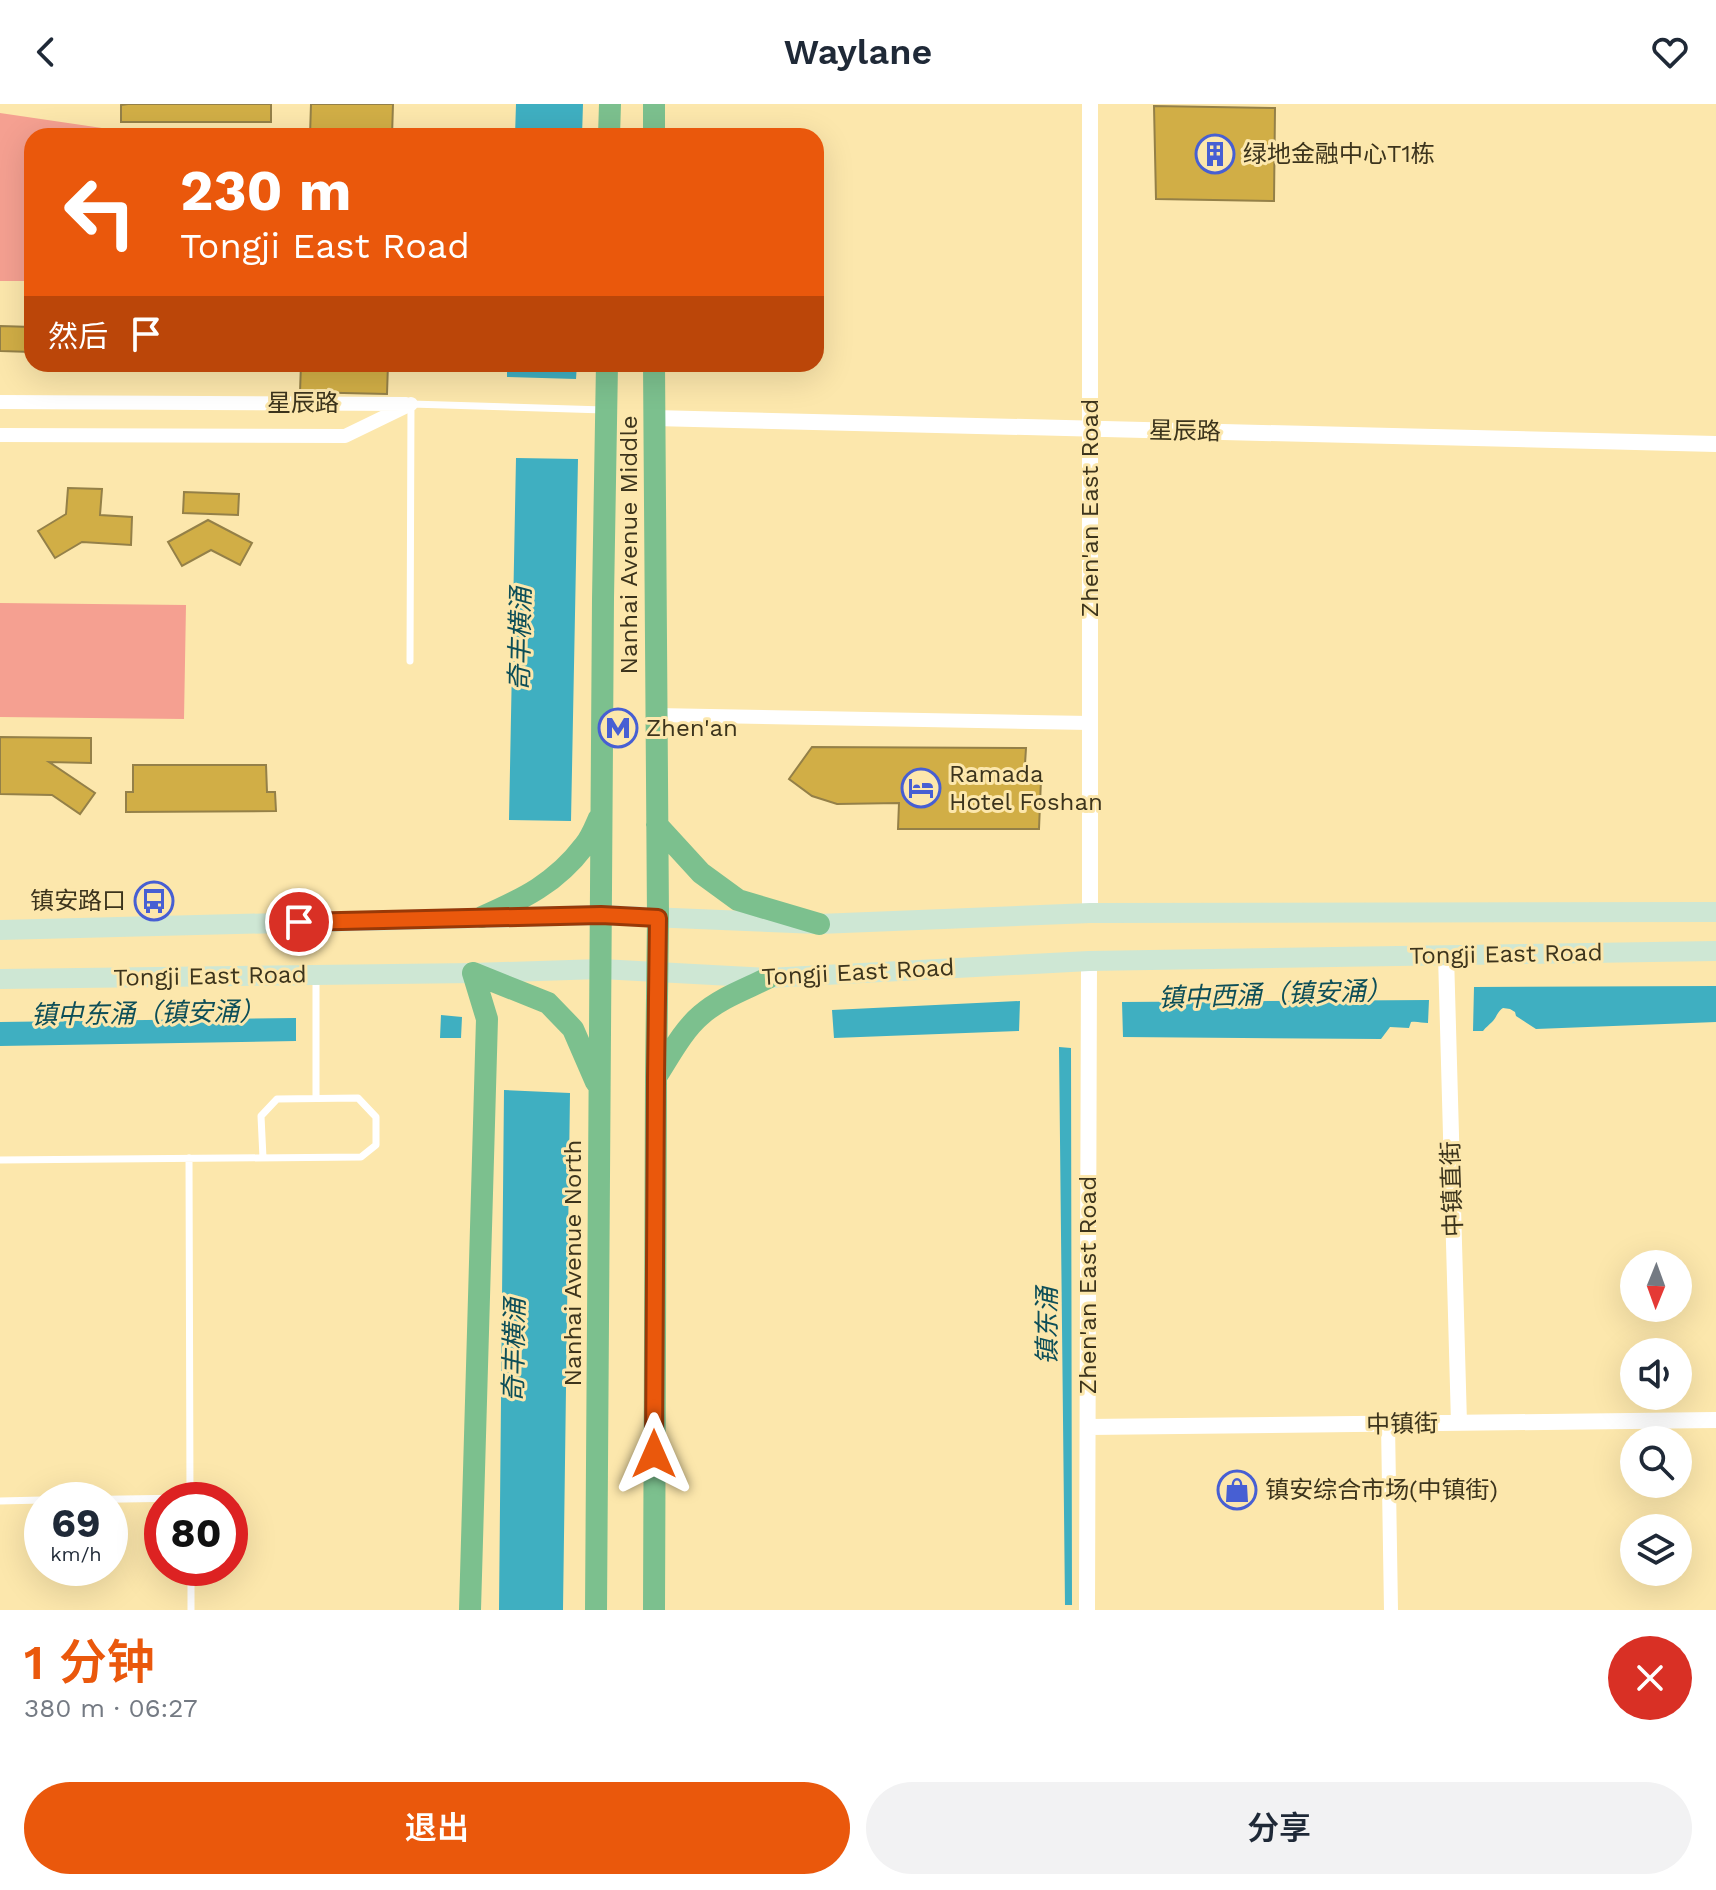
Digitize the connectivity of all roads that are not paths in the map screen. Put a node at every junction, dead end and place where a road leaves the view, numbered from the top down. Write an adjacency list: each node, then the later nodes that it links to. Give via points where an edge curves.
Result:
1 (610, 104): 4 (highway)
2 (654, 104): 5 (highway)
3 (1090, 104): 12 (street, Zhen'an East Road)
4 (609, 128)
5 (654, 128)
6 (607, 372): 10 (highway, Nanhai Avenue Middle)
7 (654, 372): 11 (highway, Nanhai Avenue Middle)
8 (0, 402): 9 (street, 星辰路)
9 (411, 404): 10 (lane, 星辰路); 13 (street, via 345,436); 15 (lane)
10 (606, 410): 18 (highway, Nanhai Avenue Middle)
11 (654, 418): 12 (street, 星辰路); 16 (highway, Nanhai Avenue Middle)
12 (1090, 429): 14 (street, 星辰路); 17 (street, Zhen'an East Road)
13 (0, 435)
14 (1716, 444)
15 (410, 661)
16 (656, 715): 17 (street); 19 (highway, Nanhai Avenue Middle)
17 (1090, 723): 21 (street, Zhen'an East Road)
18 (602, 814): 22 (highway, Nanhai Avenue Middle); 23 (highway, via 585,845 549,882)
19 (657, 825): 24 (highway, Nanhai Avenue Middle); 25 (highway, via 701,873 738,900)
20 (1716, 912): 21 (main road, Tongji East Road)
21 (1090, 913): 25 (main road, Tongji East Road)
22 (601, 915): 23 (main road, Tongji East Road); 24 (main road, Tongji East Road); 30 (highway, Nanhai Avenue North)
23 (482, 917): 26 (main road, Tongji East Road)
24 (658, 918): 25 (main road, Tongji East Road); 32 (highway)
25 (819, 924)
26 (0, 930)
27 (1716, 951): 28 (main road, Tongji East Road)
28 (1446, 955): 29 (main road, Tongji East Road); 43 (street, 中镇直街)
29 (1089, 961): 34 (main road, Tongji East Road); 45 (street, Zhen'an East Road)
30 (601, 969): 31 (main road, Tongji East Road); 32 (main road, Tongji East Road); 37 (highway, Nanhai Avenue North)
31 (473, 973): 33 (main road, Tongji East Road); 37 (highway, via 548,1003 573,1029); 51 (highway, via 487,1019)
32 (657, 973): 34 (main road, Tongji East Road); 36 (highway)
33 (316, 975): 35 (main road, Tongji East Road); 38 (lane)
34 (768, 978): 36 (highway, via 701,1015)
35 (0, 979)
36 (656, 1078): 53 (highway)
37 (600, 1092): 52 (highway, Nanhai Avenue North)
38 (316, 1098): 40 (lane, via 277,1099 261,1116); 40 (lane, via 358,1098 376,1117 376,1145 361,1157)
39 (189, 1158): 40 (lane); 41 (lane); 46 (lane)
40 (263, 1158)
41 (0, 1160)
42 (1716, 1420): 43 (street, 中镇街)
43 (1459, 1423): 44 (street, 中镇街)
44 (1388, 1424): 45 (street, 中镇街); 55 (street)
45 (1088, 1427): 54 (street, Zhen'an East Road)
46 (190, 1482)
47 (24, 1500): 48 (lane)
48 (0, 1501)
49 (191, 1586): 50 (lane)
50 (191, 1610)
51 (470, 1610)
52 (596, 1610)
53 (654, 1610)
54 (1087, 1610)
55 (1391, 1610)

